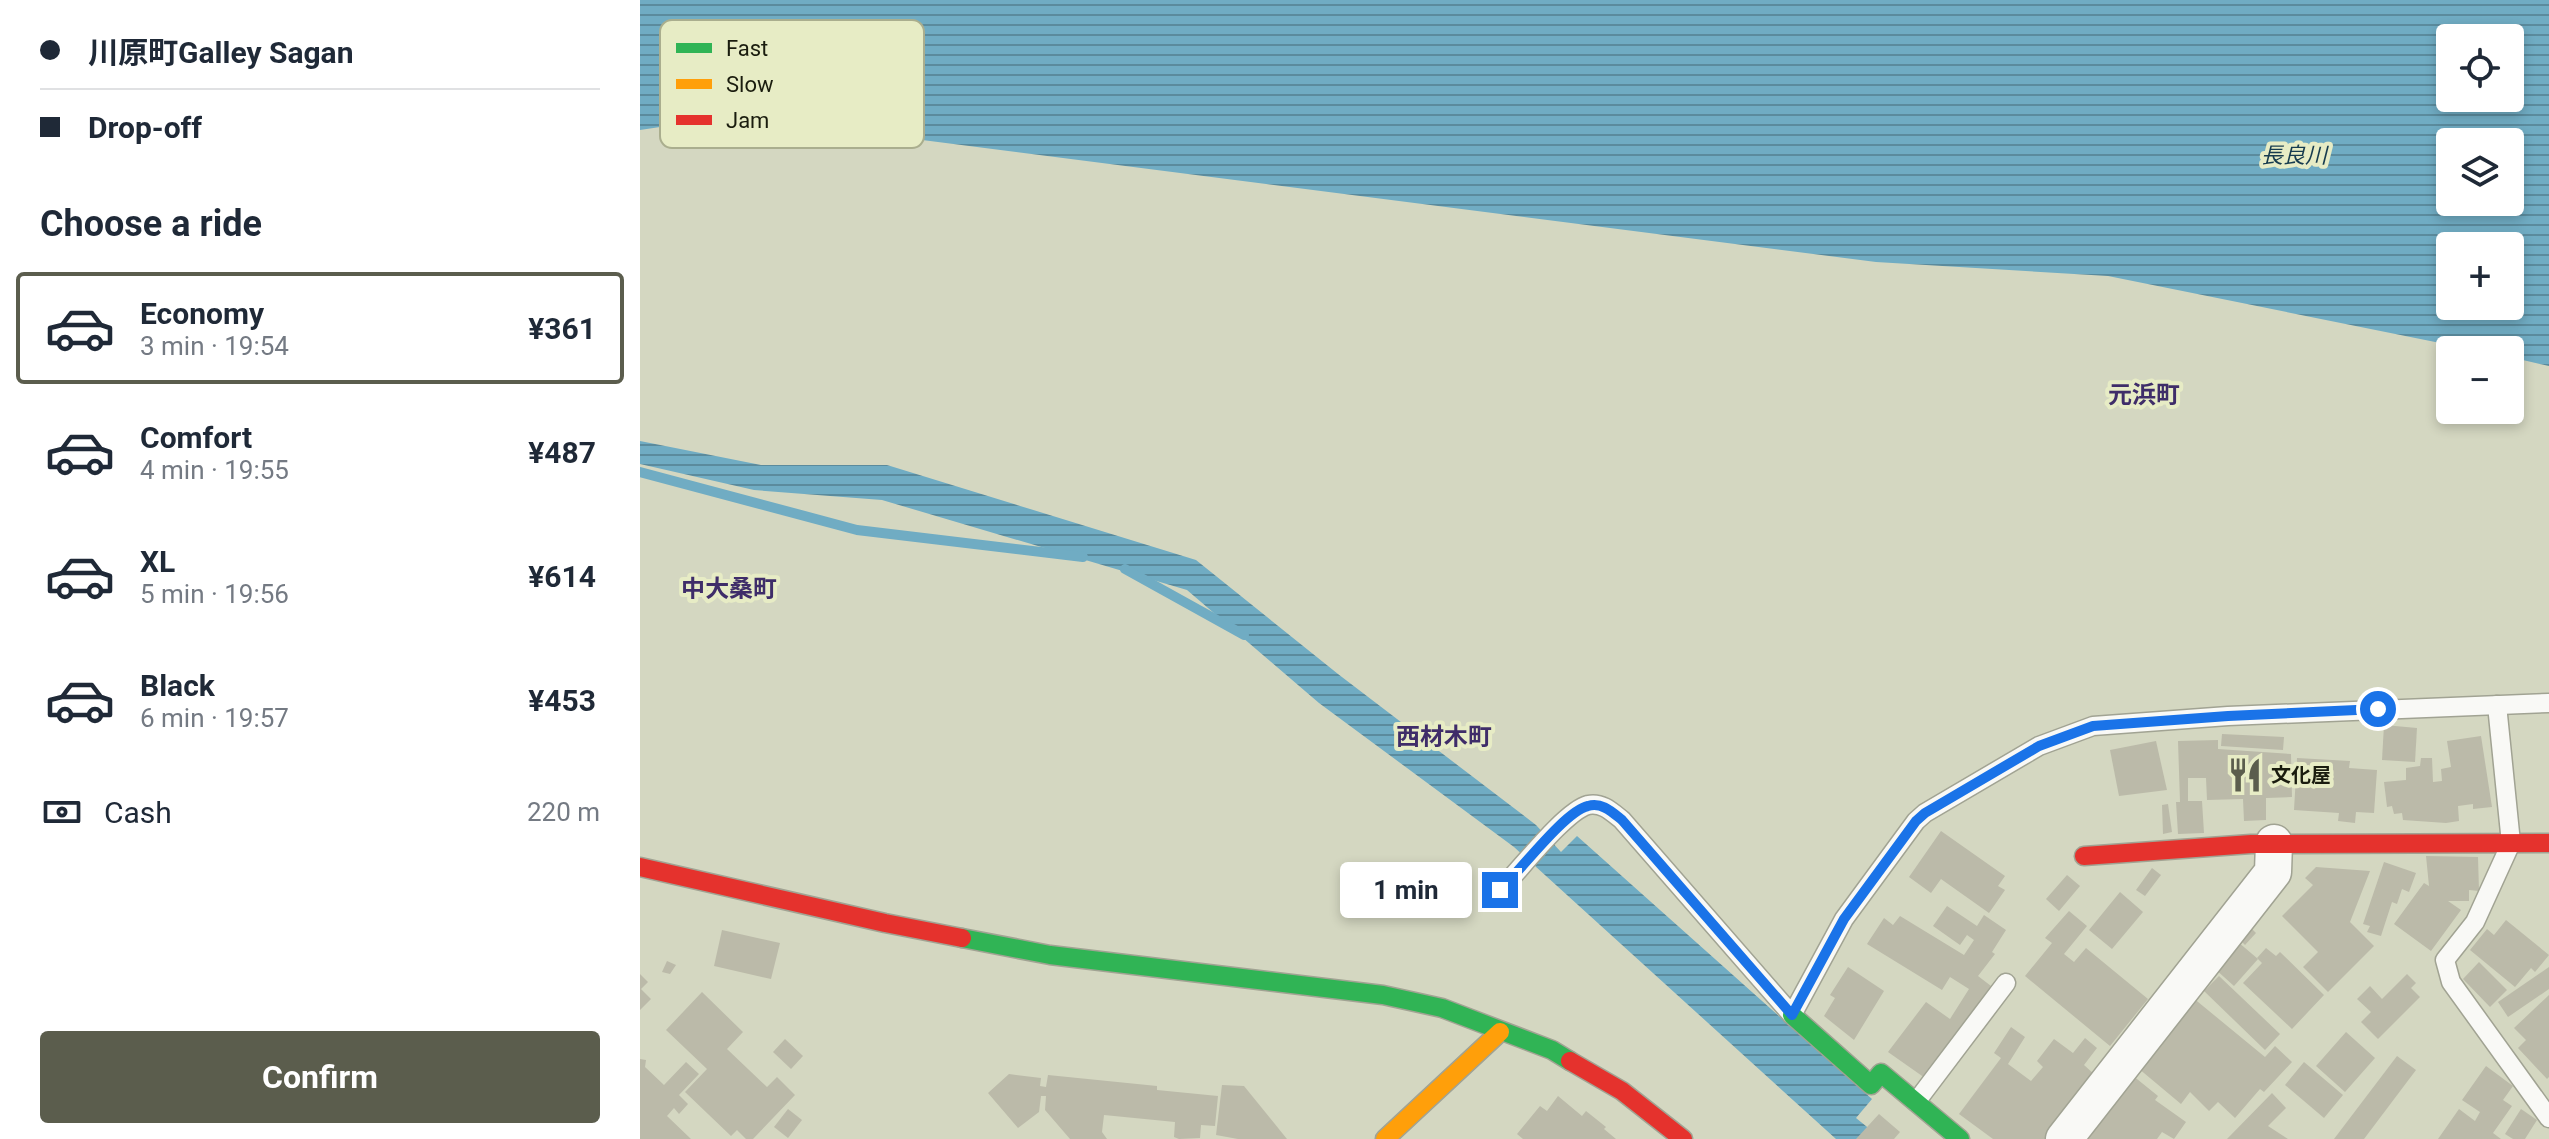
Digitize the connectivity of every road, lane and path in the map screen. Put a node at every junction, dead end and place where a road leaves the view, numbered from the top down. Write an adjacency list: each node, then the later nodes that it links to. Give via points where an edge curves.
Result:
1 (2549, 703): 2 (lane)
2 (2497, 705): 4 (lane); 10 (lane, via 2093,726 2039,746 1916,821 1844,919)
3 (2274, 843): 4 (street); 6 (street); 17 (street, via 2273,872)
4 (2511, 843): 5 (street); 13 (lane, via 2475,922 2445,960 2451,982)
5 (2549, 843)
6 (2084, 856)
7 (640, 867): 11 (street, via 1050,955 1383,995 1442,1008)
8 (1505, 885): 10 (lane, via 1572,814 1588,805 1604,806 1622,820)
9 (2006, 983): 12 (lane)
10 (1792, 1015): 12 (street, via 1871,1085 1881,1073)
11 (1500, 1032): 14 (street); 15 (street, via 1552,1050 1622,1091)
12 (1916, 1102): 16 (street)
13 (2549, 1118)
14 (1385, 1139)
15 (1683, 1139)
16 (1960, 1139)
17 (2064, 1139)

